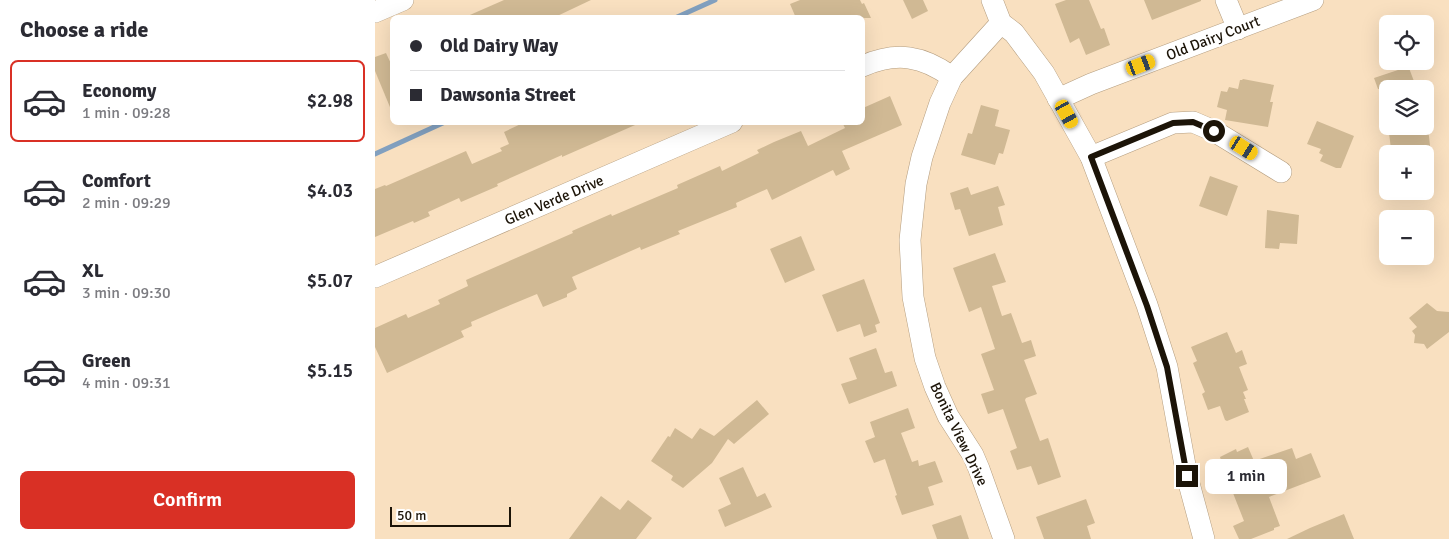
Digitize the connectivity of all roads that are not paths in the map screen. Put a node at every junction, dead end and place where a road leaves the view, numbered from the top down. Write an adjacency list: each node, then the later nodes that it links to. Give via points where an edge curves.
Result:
1 (403, 0): 5 (street)
2 (992, 0): 6 (street)
3 (1226, 0): 7 (street)
4 (1313, 0): 7 (street, Old Dairy Court)
5 (375, 12)
6 (1001, 23): 9 (street, Bonita View Drive); 10 (street, via 1014,33 1044,73)
7 (1238, 29): 10 (street, Old Dairy Court)
8 (865, 65): 9 (street, via 905,57 938,67)
9 (953, 77): 15 (street, Bonita View Drive, via 930,130 916,184 910,240 913,297 925,358 935,387 948,416 973,455)
10 (1058, 99): 12 (street)
11 (725, 125): 14 (street, Glen Verde Drive)
12 (1091, 157): 13 (street, via 1173,123 1193,122 1214,131); 16 (street, via 1167,367 1187,476)
13 (1281, 172)
14 (375, 277)
15 (1004, 539)
16 (1204, 539)

